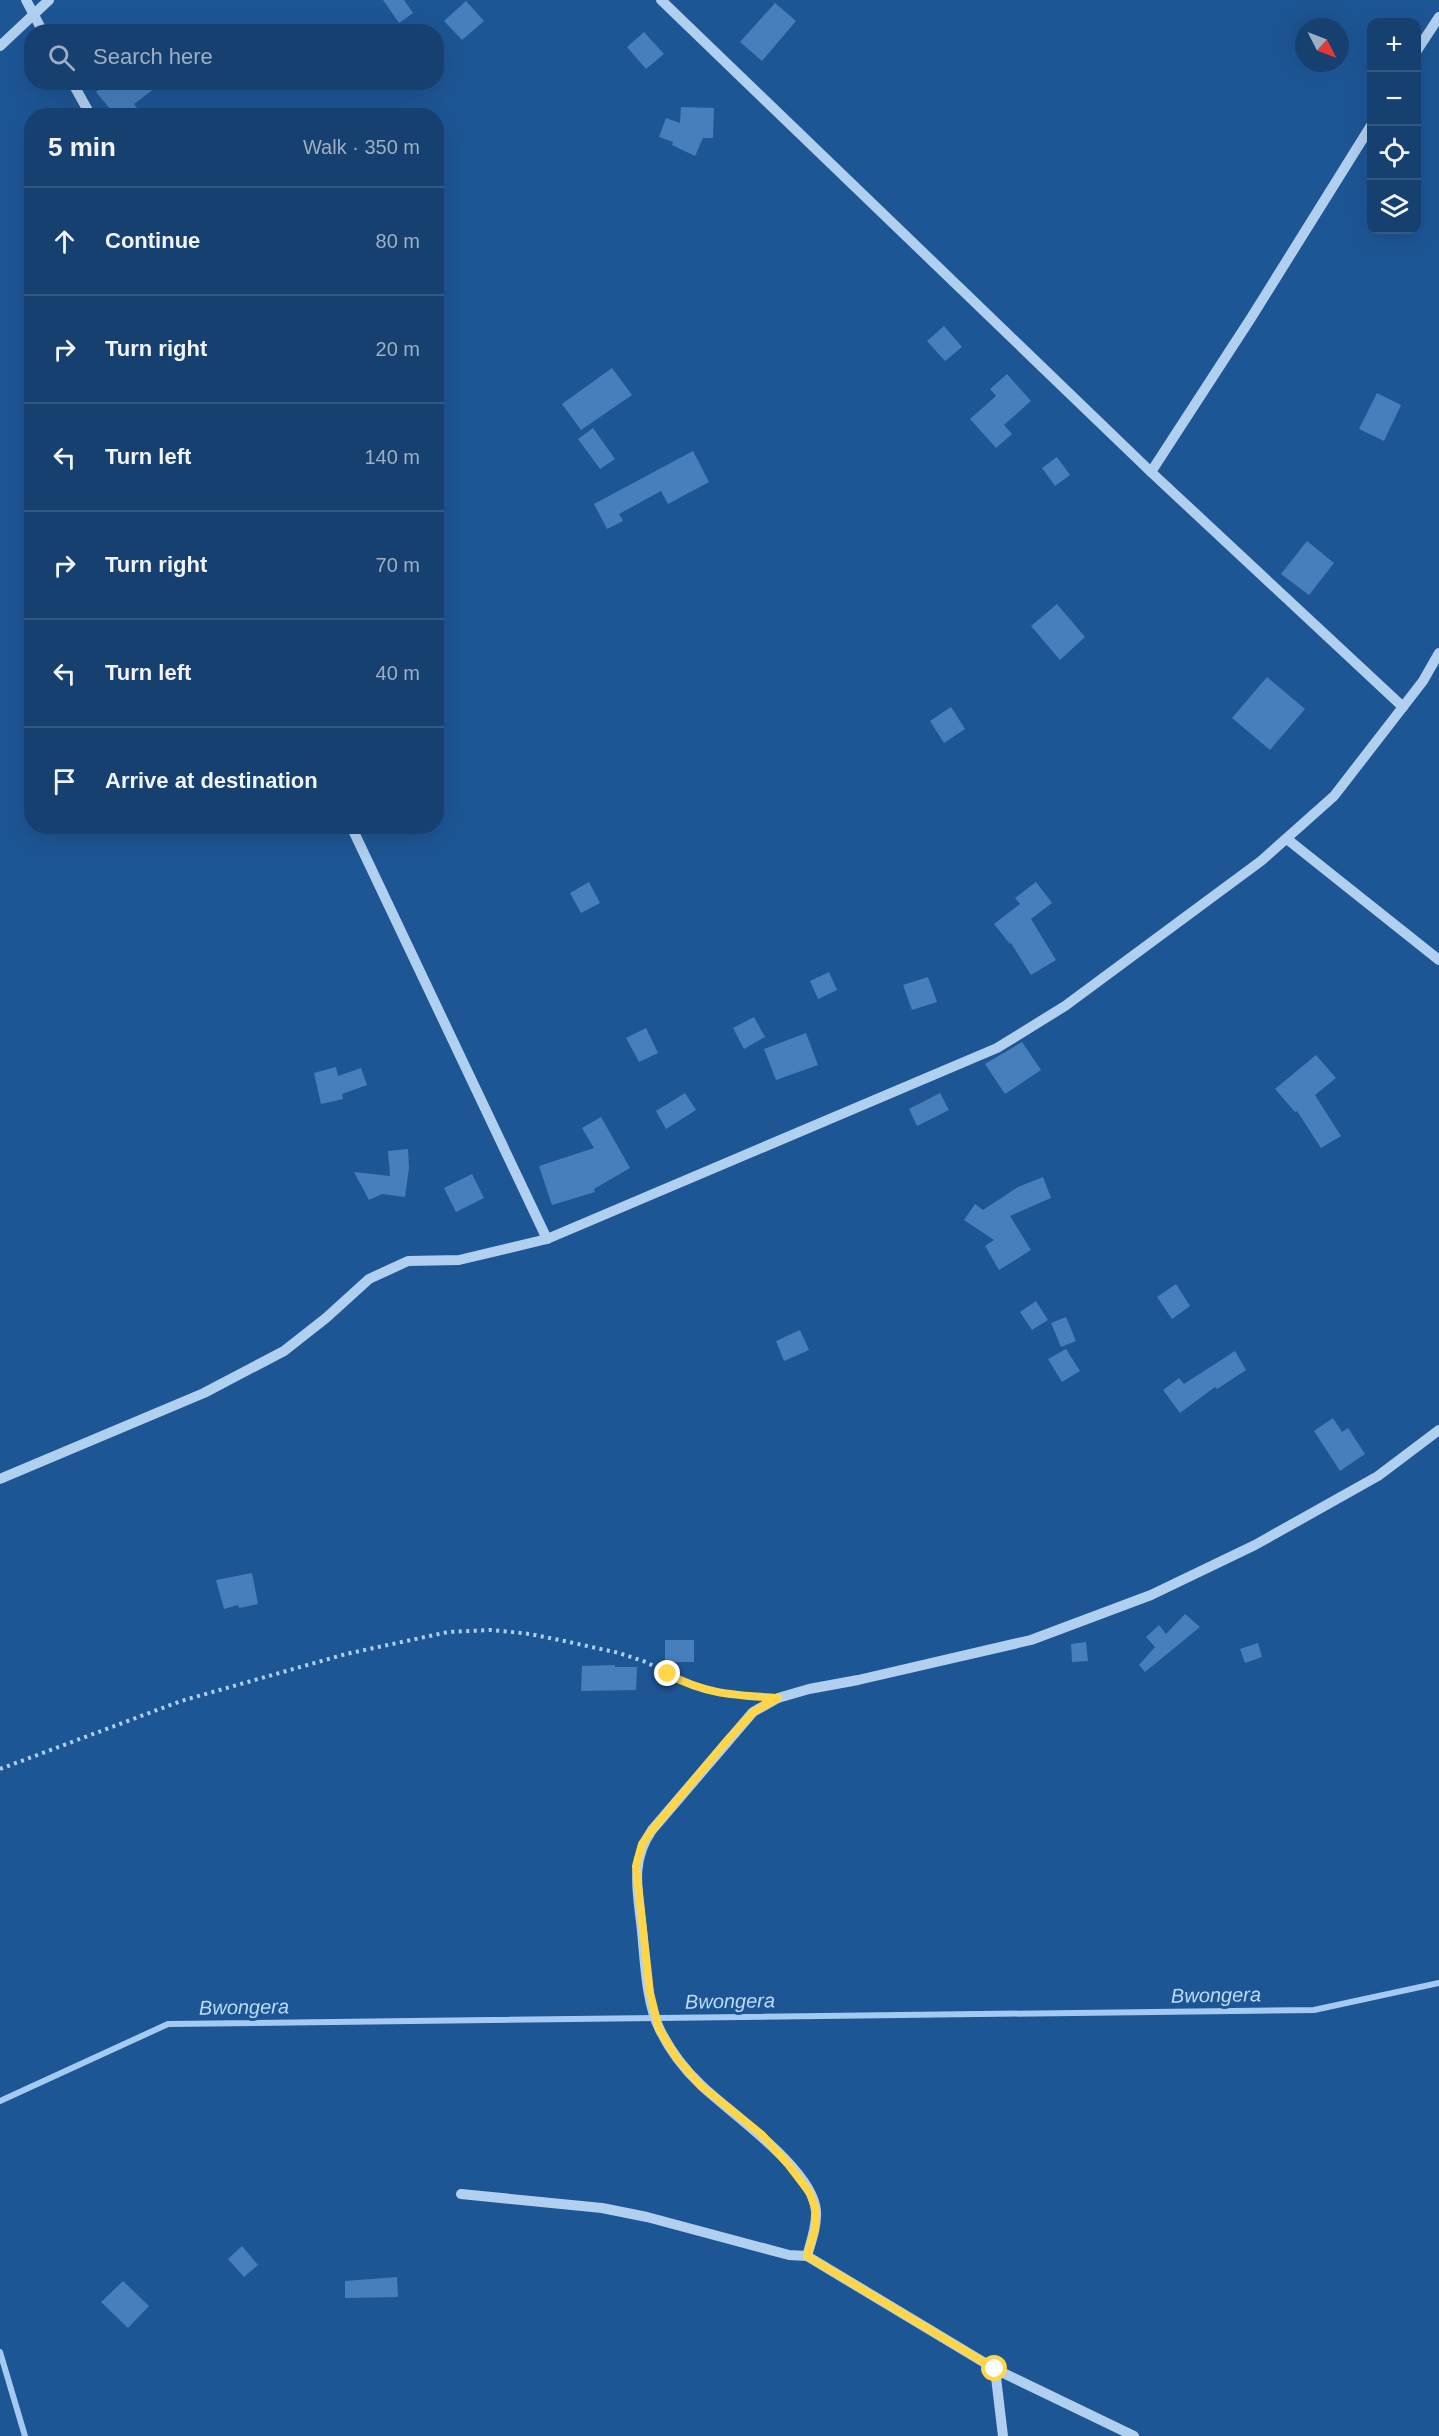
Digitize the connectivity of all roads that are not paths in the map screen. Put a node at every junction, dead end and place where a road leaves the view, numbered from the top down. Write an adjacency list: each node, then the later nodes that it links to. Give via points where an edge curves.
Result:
1 (26, 0): 4 (street)
2 (49, 0): 4 (street)
3 (661, 0): 12 (street)
4 (34, 14): 6 (street); 8 (street)
5 (1439, 17): 7 (street)
6 (40, 24)
7 (1421, 44)
8 (0, 46)
9 (76, 90): 10 (street)
10 (87, 108)
11 (1370, 126): 12 (street)
12 (1151, 472): 14 (street)
13 (1439, 653): 14 (street)
14 (1403, 707): 16 (street, via 1334,796)
15 (355, 834): 18 (street)
16 (1287, 838): 17 (street); 18 (street, via 1065,1006 997,1048)
17 (1439, 960)
18 (547, 1239): 20 (street, via 459,1260 408,1261 369,1279 284,1351 204,1393)
19 (1439, 1430): 22 (street, via 1378,1476 1255,1545 1151,1595 1030,1640 778,1698 753,1712 652,1830 642,1844 636,1866 650,1993 659,2029 700,2085 761,2134 810,2193 816,2210)
20 (0, 1479)
21 (461, 2194): 22 (street, via 602,2208 789,2255)
22 (807, 2256): 23 (street)
23 (995, 2369): 24 (street); 25 (street)
24 (1003, 2436)
25 (1134, 2436)

